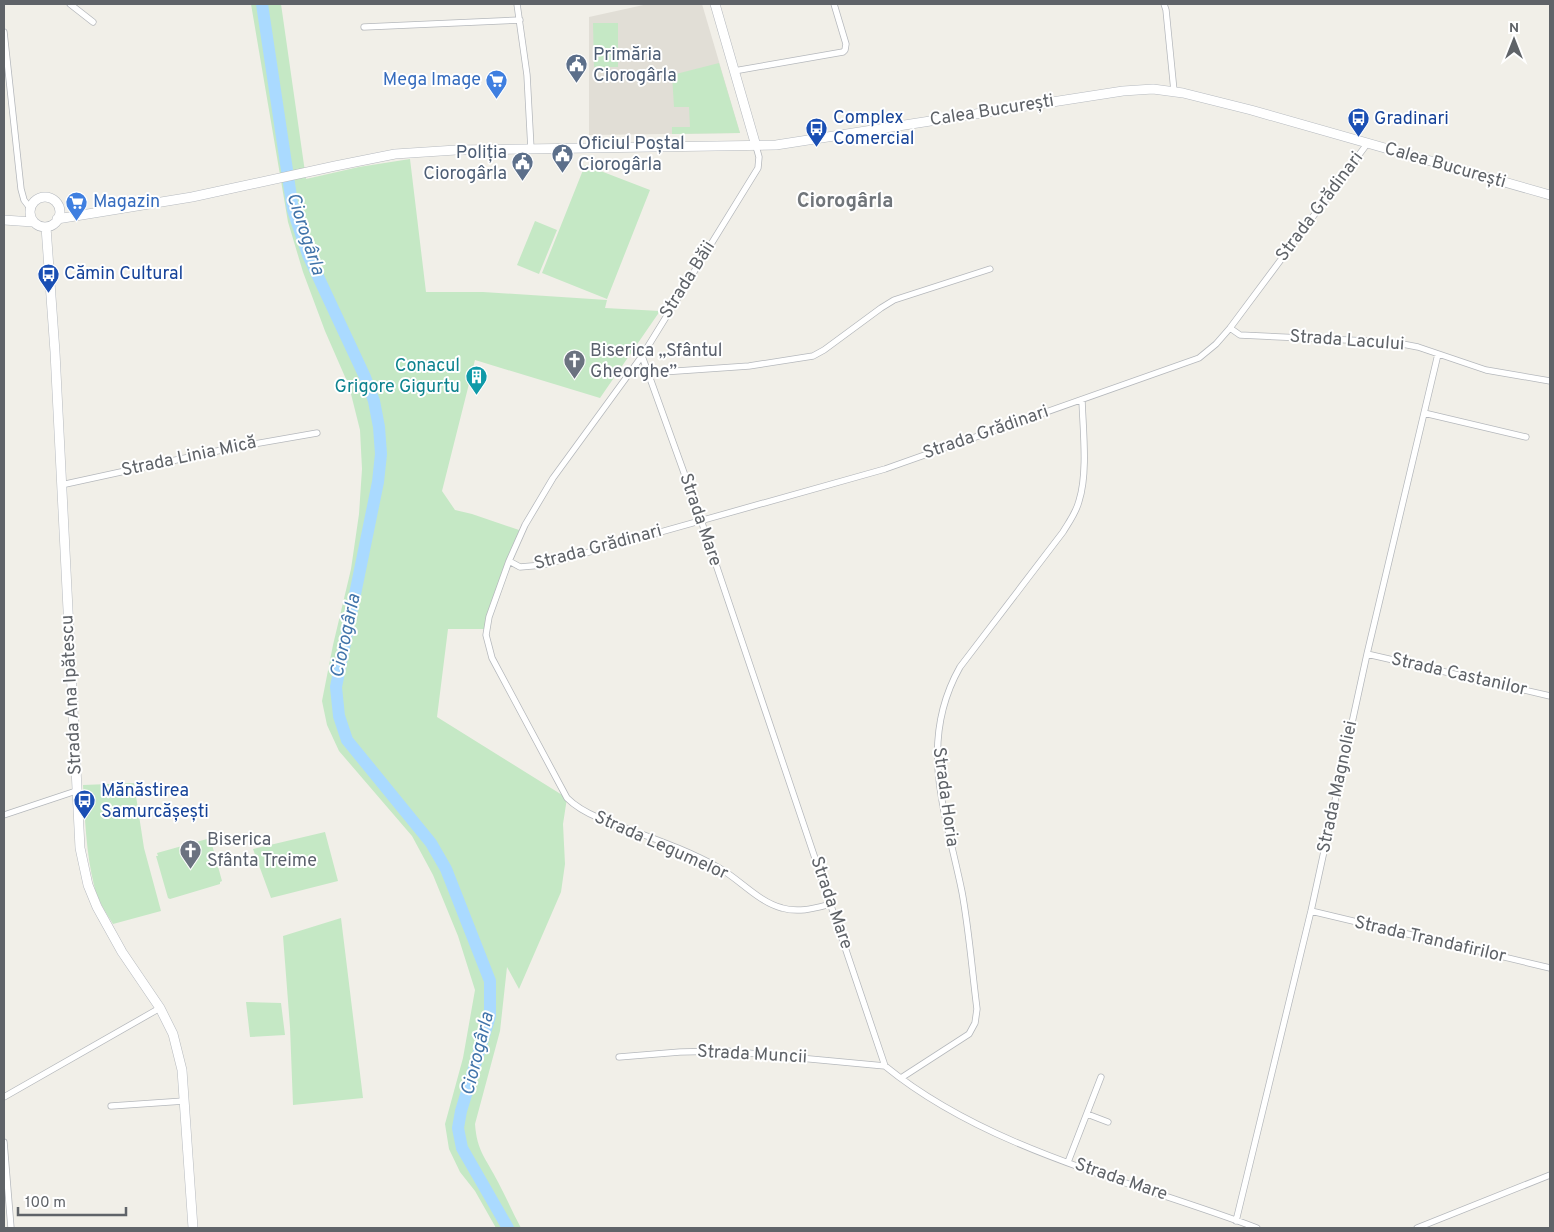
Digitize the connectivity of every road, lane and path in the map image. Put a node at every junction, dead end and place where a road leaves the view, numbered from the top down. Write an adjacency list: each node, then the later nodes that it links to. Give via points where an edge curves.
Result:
1 (70, 4): 7 (street)
2 (517, 4): 6 (street)
3 (715, 4): 10 (main road)
4 (834, 4): 10 (street, via 846,44 843,52)
5 (1164, 4): 11 (street)
6 (520, 20): 8 (street); 14 (street, via 527,75)
7 (92, 22)
8 (364, 26)
9 (4, 32): 16 (street, via 21,189)
10 (734, 71): 13 (main road)
11 (1174, 91): 12 (main road, Calea București); 13 (main road, Calea București, via 1123,91)
12 (1367, 144): 15 (main road, Calea București); 24 (street, Strada Grădinari)
13 (756, 146): 14 (main road, Calea București); 26 (street, Strada Băii, via 760,157 758,168)
14 (530, 149): 18 (main road, Calea București, via 417,152 192,197)
15 (1550, 195)
16 (30, 209): 17 (main road, via 35,201 44,197 54,201); 19 (main road); 21 (main road)
17 (59, 209): 18 (main road, Calea București); 20 (main road)
18 (97, 212): 20 (main road, Calea București)
19 (4, 219): 21 (main road)
20 (58, 219): 22 (main road)
21 (34, 222): 22 (main road)
22 (46, 226): 33 (main road, Strada Ana Ipătescu)
23 (990, 269): 27 (street, via 894,300 813,356 749,366)
24 (1230, 328): 25 (street, Strada Lacului, via 1240,334 1392,342); 29 (street, Strada Grădinari, via 1199,358)
25 (1438, 354): 28 (street, Strada Lacului, via 1492,372); 30 (street, Strada Magnoliei)
26 (642, 356): 27 (street, Strada Mare); 35 (street, Strada Băii, via 553,478 525,525)
27 (648, 373): 34 (street, Strada Mare)
28 (1550, 381)
29 (1082, 400): 34 (street, Strada Grădinari, via 885,469); 48 (street, Strada Horia, via 1083,479 1079,503 1062,532 960,667 948,691 939,722 939,780 966,918 976,1023 969,1034)
30 (1424, 413): 32 (street); 36 (street, Strada Magnoliei)
31 (317, 432): 33 (street, Strada Linia Mică)
32 (1526, 437)
33 (61, 484): 38 (main road, Strada Ana Ipătescu)
34 (701, 520): 35 (street, Strada Grădinari, via 543,565 520,567); 41 (street, Strada Mare)
35 (509, 562): 39 (street, Strada Băii, via 489,617 486,635 492,658 567,798)
36 (1367, 654): 37 (street, Strada Castanilor); 42 (street, Strada Magnoliei)
37 (1550, 696)
38 (76, 792): 40 (street); 44 (main road, Strada Ana Ipătescu, via 80,848 92,896 122,952)
39 (574, 805): 41 (street, Strada Legumelor, via 704,860 780,908 800,911)
40 (4, 815)
41 (831, 904): 46 (street, Strada Mare)
42 (1310, 911): 43 (street, Strada Trandafirilor); 57 (street, Strada Magnoliei)
43 (1550, 968)
44 (160, 1008): 49 (street); 50 (main road, Strada Ana Ipătescu, via 177,1046)
45 (619, 1057): 46 (street, Strada Muncii, via 726,1051)
46 (886, 1066): 48 (street, Strada Mare)
47 (1101, 1077): 52 (street)
48 (901, 1078): 55 (street, Strada Mare, via 961,1116)
49 (4, 1097)
50 (184, 1100): 51 (street); 59 (main road, Strada Ana Ipătescu)
51 (110, 1106)
52 (1087, 1114): 53 (street); 55 (street)
53 (1108, 1122)
54 (4, 1142): 58 (street)
55 (1068, 1162): 57 (street, Strada Mare)
56 (1550, 1175): 61 (street)
57 (1236, 1220): 60 (street, Strada Mare)
58 (12, 1228)
59 (193, 1228)
60 (1256, 1228)
61 (1417, 1228)

